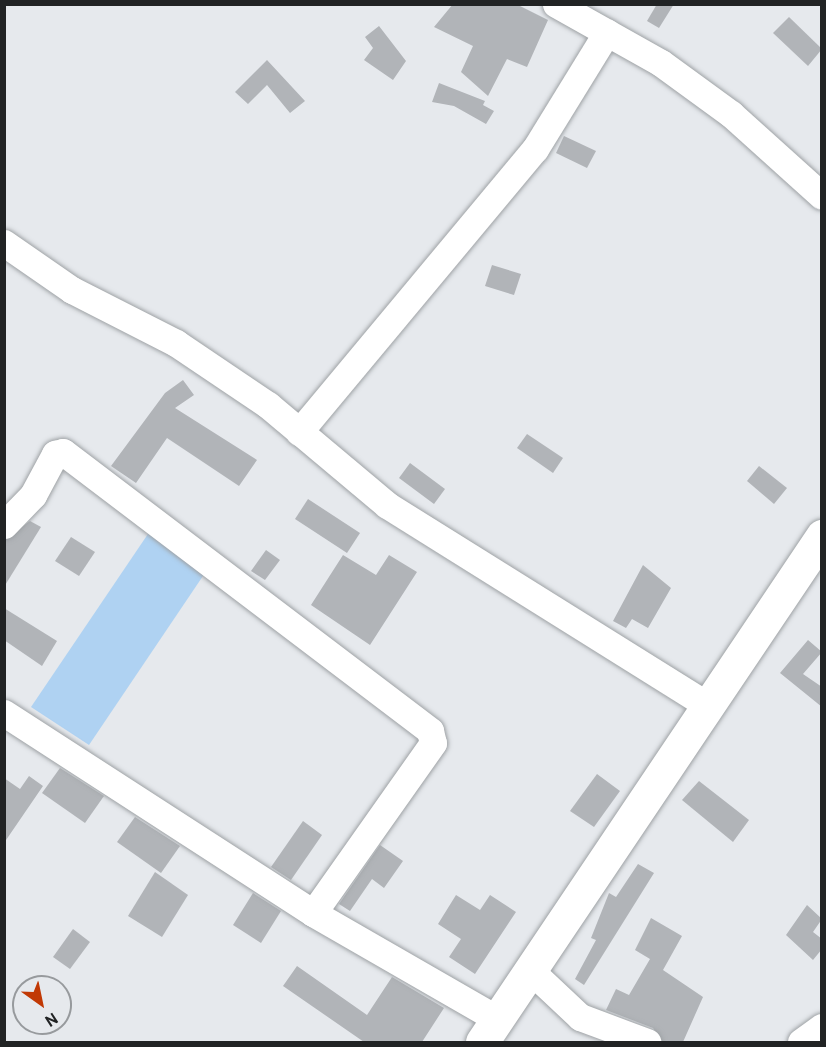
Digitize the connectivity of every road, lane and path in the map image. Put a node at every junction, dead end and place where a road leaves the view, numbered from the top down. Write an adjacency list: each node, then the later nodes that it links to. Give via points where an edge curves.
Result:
1 (556, 4): 2 (street)
2 (607, 33): 3 (street, via 661,63 730,114); 5 (street, via 535,149)
3 (822, 196)
4 (4, 243): 5 (street, via 72,290 176,343 268,405)
5 (299, 432): 8 (street, via 387,505)
6 (4, 525): 10 (street, via 33,495 54,456 63,452 430,731 433,743)
7 (822, 536): 8 (main road)
8 (707, 705): 11 (main road)
9 (4, 713): 10 (street)
10 (313, 913): 13 (street)
11 (530, 970): 13 (main road); 14 (street, via 580,1017)
12 (822, 1027): 15 (street)
13 (489, 1031)
14 (646, 1042)
15 (801, 1042)

